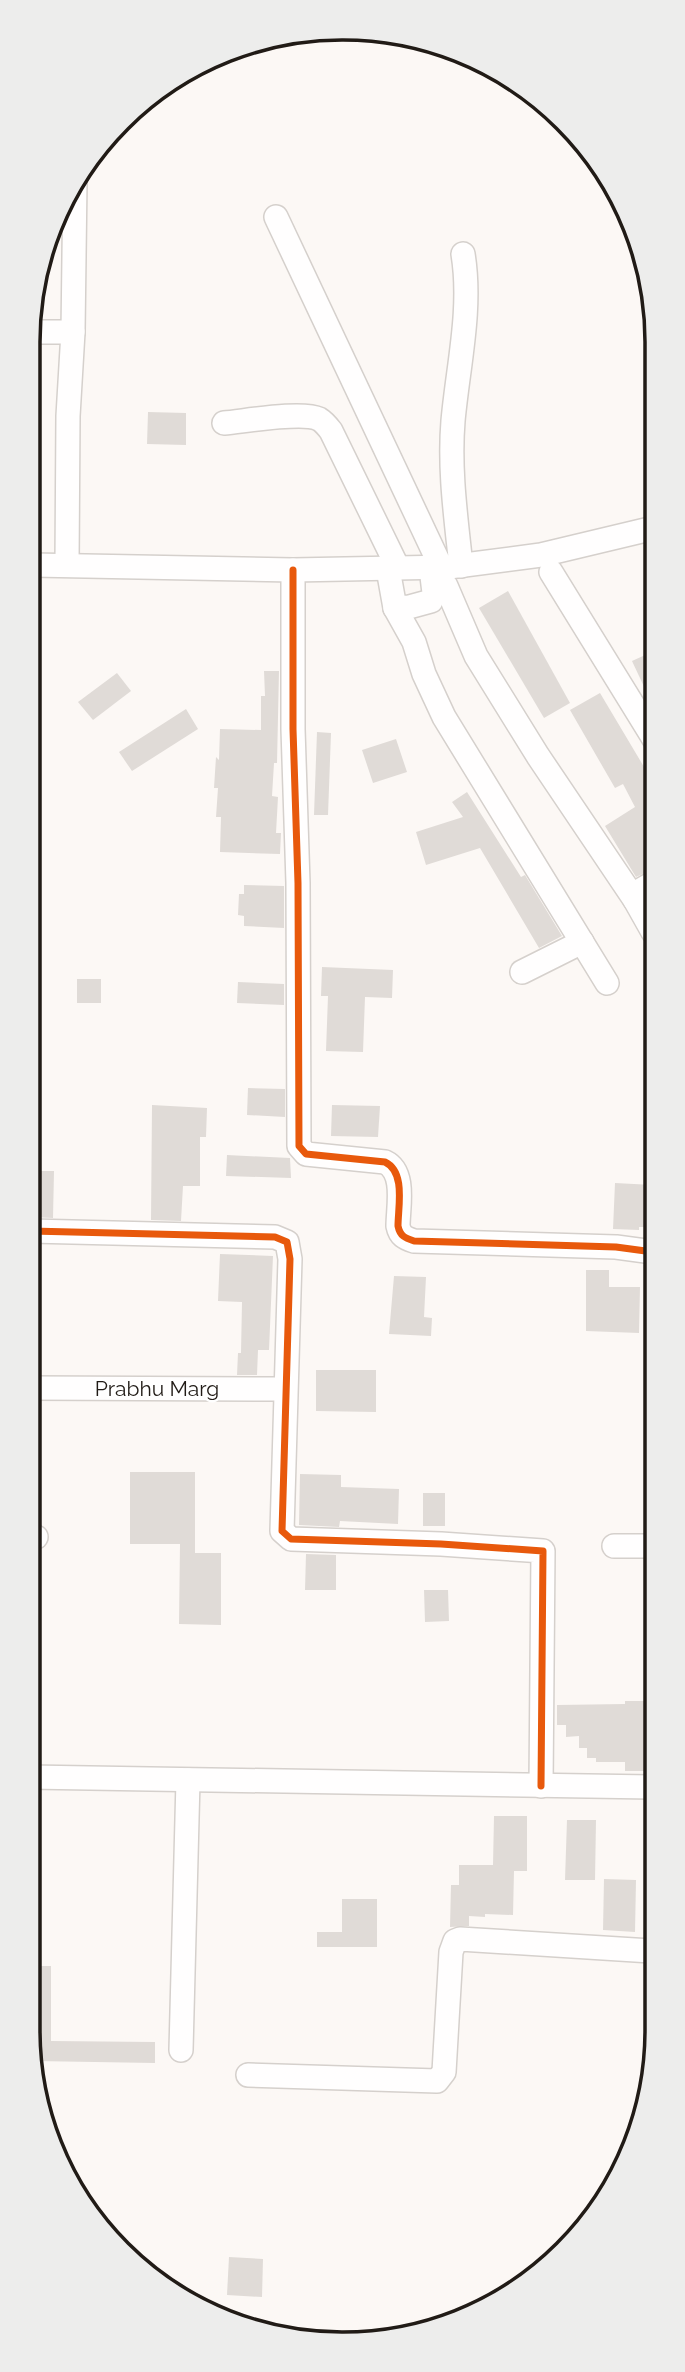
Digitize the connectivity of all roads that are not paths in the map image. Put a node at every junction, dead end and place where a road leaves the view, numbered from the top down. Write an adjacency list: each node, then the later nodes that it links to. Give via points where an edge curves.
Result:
1 (75, 202): 5 (street)
2 (275, 217): 12 (street)
3 (463, 254): 12 (street, via 466,301 451,447 453,487)
4 (41, 332): 5 (street)
5 (73, 332): 9 (street)
6 (224, 423): 10 (street, via 301,416 326,424)
7 (645, 530): 12 (street)
8 (40, 565): 9 (street)
9 (67, 565): 11 (street)
10 (393, 569): 11 (street); 12 (street); 14 (street)
11 (293, 570): 23 (street, via 301,1152 391,1165 398,1179 400,1232 414,1241)
12 (445, 572): 14 (street, via 431,601); 17 (street, via 475,656)
13 (551, 572): 15 (street)
14 (395, 608): 19 (street, via 444,717)
15 (645, 724)
16 (645, 888): 17 (street, via 636,893)
17 (635, 900): 18 (street)
18 (645, 918)
19 (582, 942): 20 (street); 21 (street)
20 (522, 972)
21 (607, 983)
22 (40, 1231): 25 (street, via 275,1237 287,1242)
23 (645, 1251)
24 (40, 1388): 25 (street, Prabhu Marg)
25 (285, 1389): 30 (street, via 281,1525 286,1536 543,1551)
26 (614, 1546): 27 (street)
27 (645, 1546)
28 (40, 1777): 29 (street)
29 (188, 1780): 30 (street); 33 (street)
30 (541, 1786): 31 (street)
31 (645, 1787)
32 (645, 1951): 34 (street, via 460,1939 451,1952 444,2072 437,2081)
33 (181, 2050)
34 (248, 2074)

